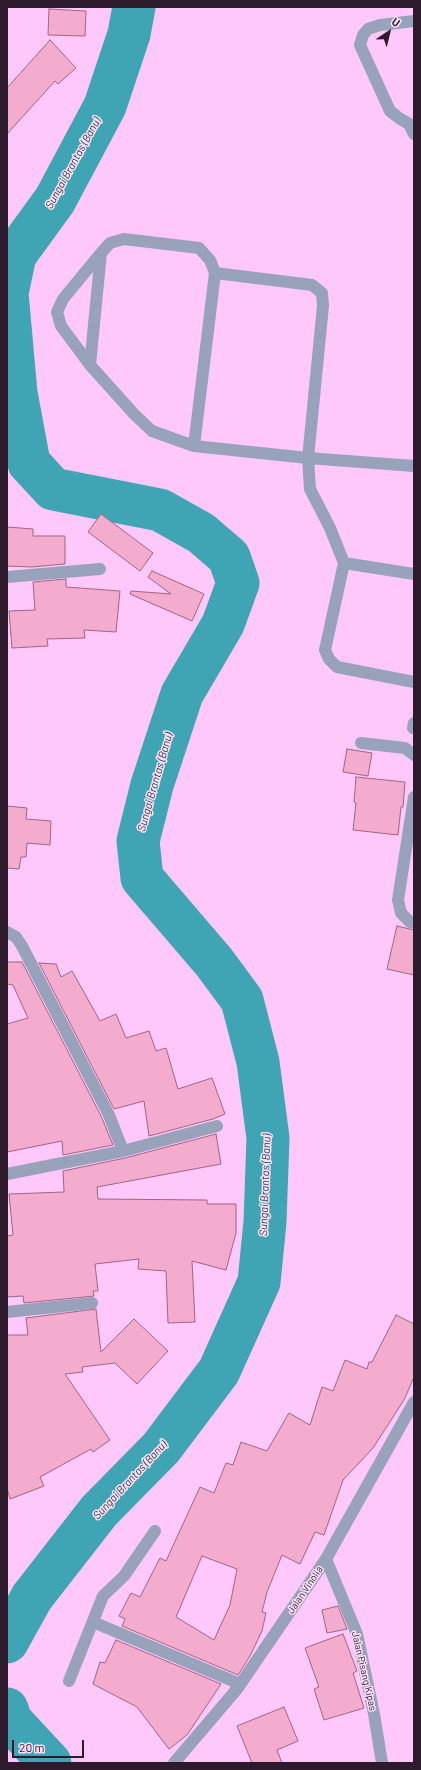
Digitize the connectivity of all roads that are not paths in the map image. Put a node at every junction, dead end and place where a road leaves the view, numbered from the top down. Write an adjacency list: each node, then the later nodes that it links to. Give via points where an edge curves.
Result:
1 (414, 21): 2 (street, via 368,29 360,45 390,110)
2 (412, 127)
3 (101, 253): 4 (street, via 110,243 124,240 199,248 210,260); 5 (street); 5 (street, via 62,299 57,312 61,326)
4 (215, 273): 6 (street); 7 (street, via 312,285 322,293 323,306)
5 (90, 365): 6 (street, via 152,431)
6 (194, 446): 7 (street)
7 (308, 458): 8 (street); 9 (street, via 310,489)
8 (414, 466)
9 (344, 563): 11 (street); 13 (street, via 325,650 329,659 337,667)
10 (100, 569): 12 (street)
11 (414, 574)
12 (7, 577)
13 (414, 682)
14 (361, 743): 15 (street, via 405,748)
15 (414, 755)
16 (414, 797): 17 (street, via 398,900 401,912)
17 (414, 923)
18 (7, 932): 20 (street, via 16,937 22,946 109,1115)
19 (217, 1126): 20 (street)
20 (122, 1151): 21 (street)
21 (7, 1174)
22 (92, 1303): 23 (street)
23 (7, 1312)
24 (414, 1402): 26 (street, Jalan Vinolia)
25 (155, 1531): 27 (street, via 124,1576 103,1596)
26 (326, 1559): 29 (street, Jalan Vinolia); 31 (street, Jalan Pisang Kipas, via 357,1634)
27 (94, 1622): 28 (street); 29 (street)
28 (69, 1681)
29 (240, 1684): 30 (street, Jalan Vinolia)
30 (174, 1763)
31 (382, 1763)

